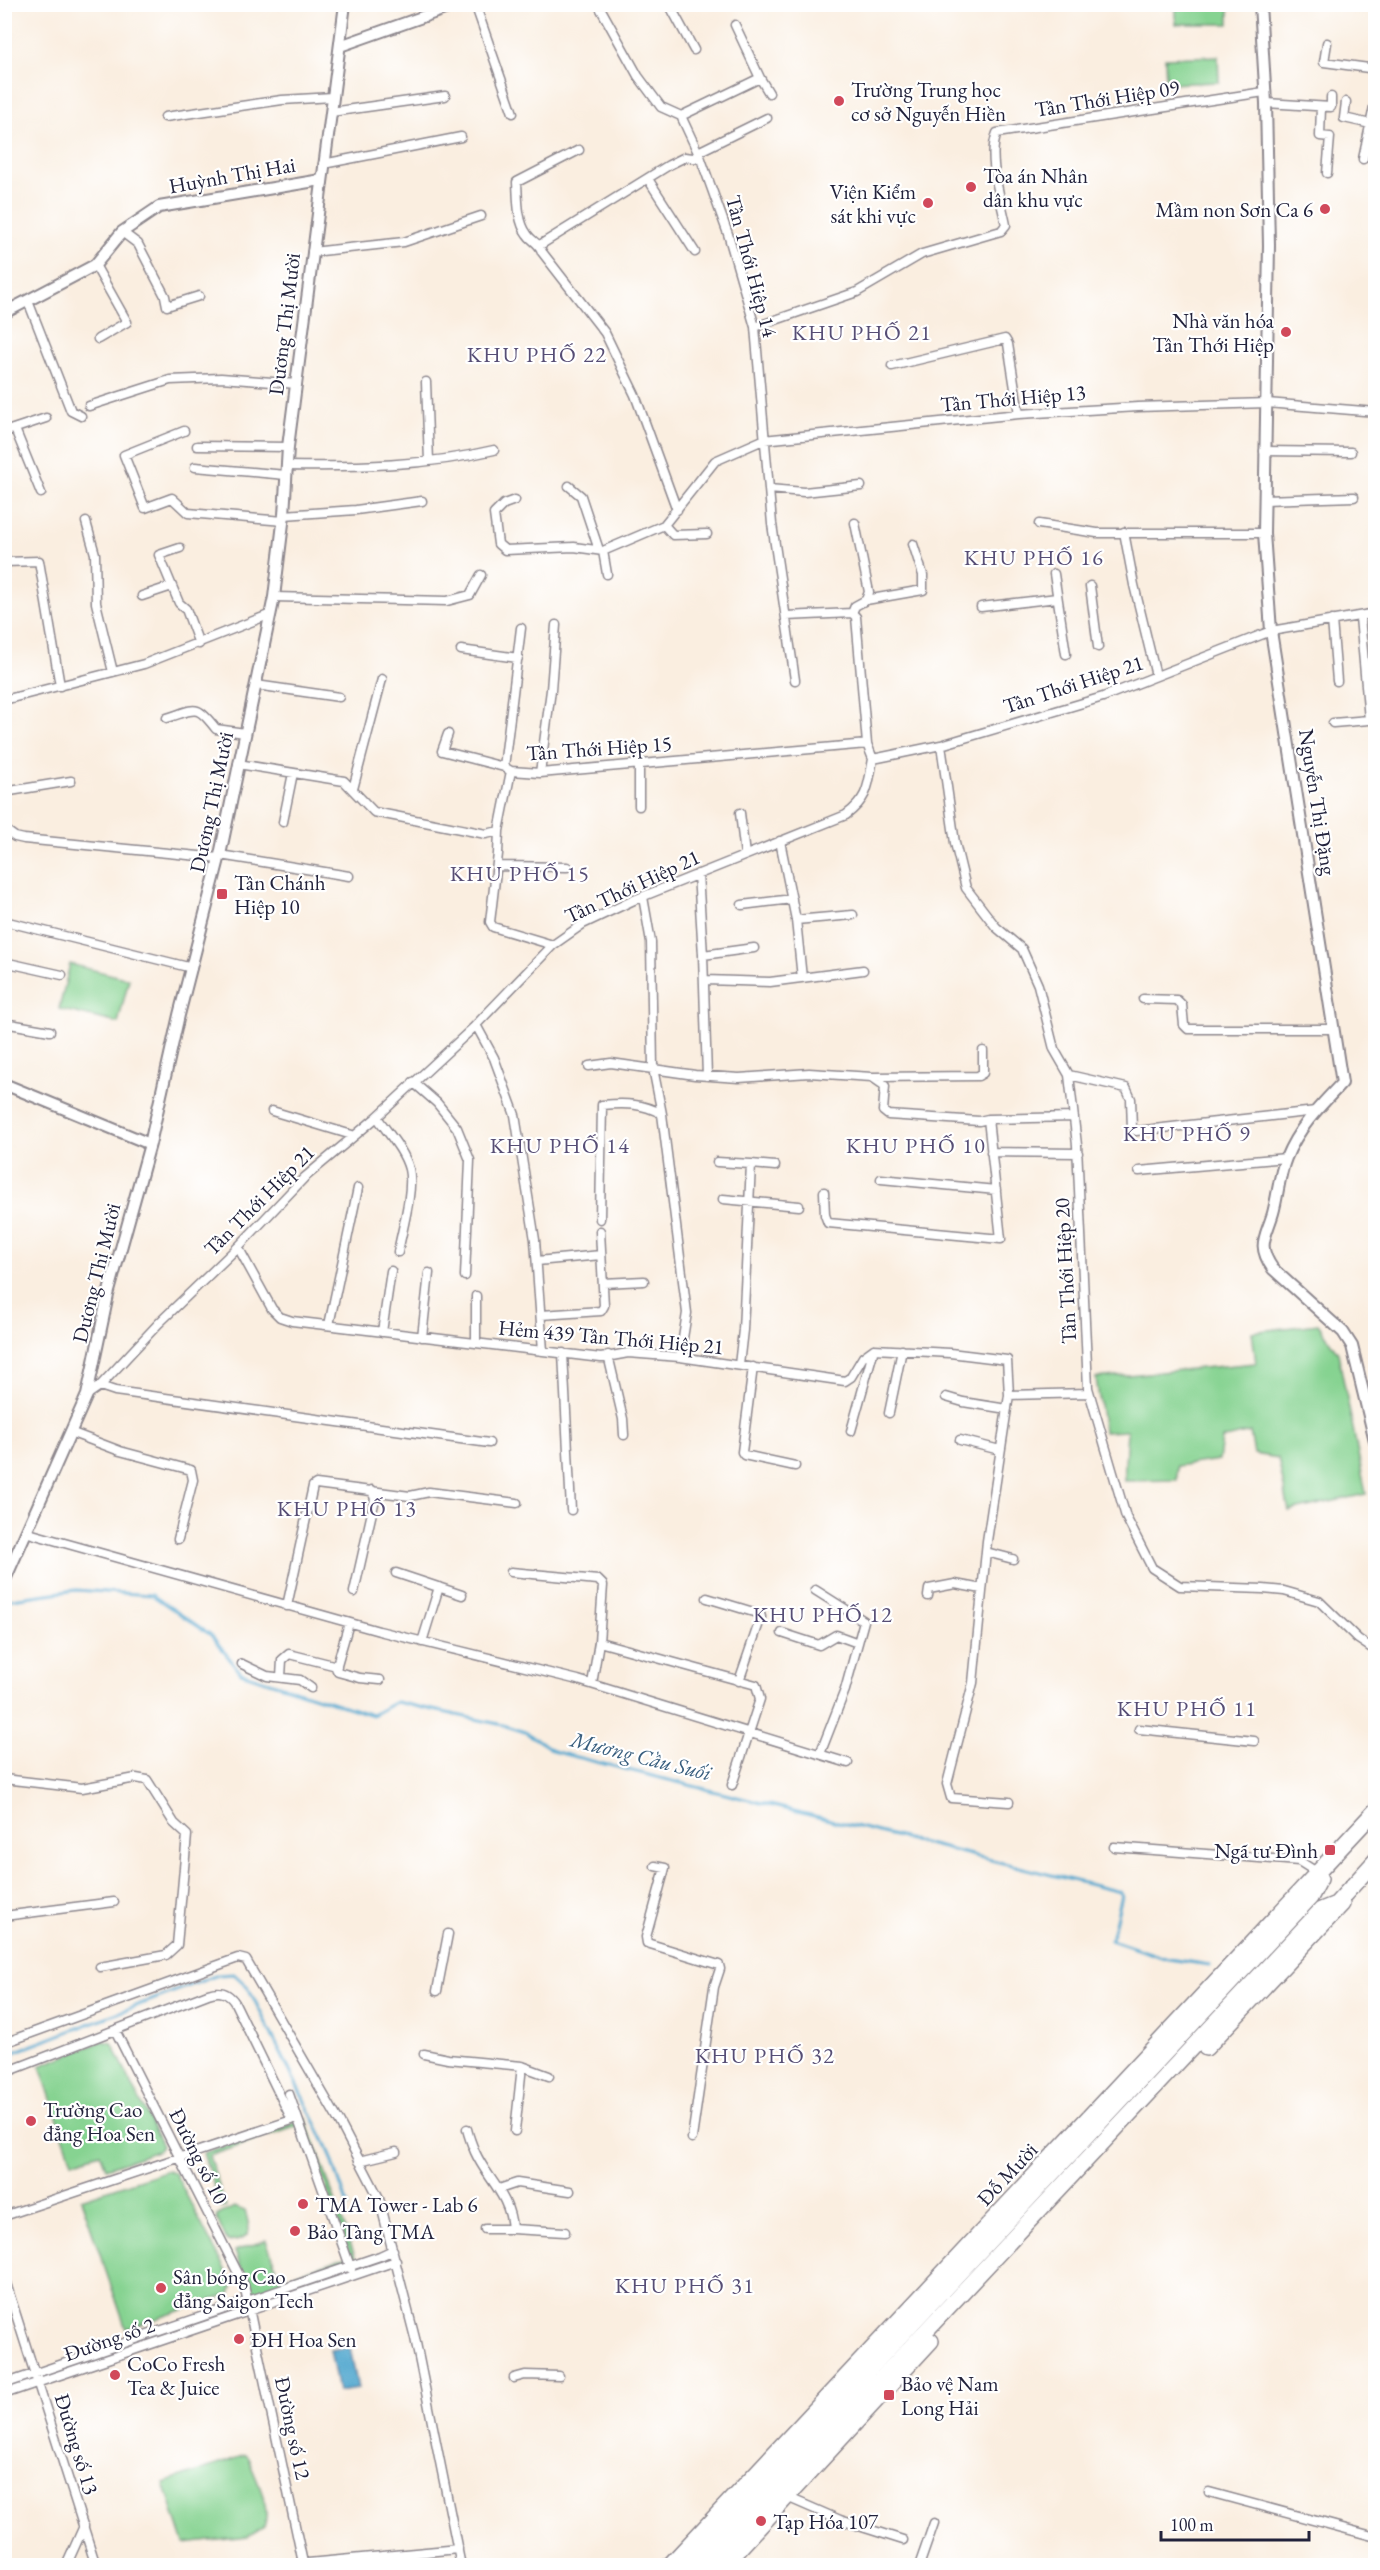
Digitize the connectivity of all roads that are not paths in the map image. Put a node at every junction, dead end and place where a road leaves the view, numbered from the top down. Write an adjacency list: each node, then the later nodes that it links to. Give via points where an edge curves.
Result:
1 (345, 4): 9 (street, Dương Thị Mười)
2 (459, 4): 9 (street)
3 (475, 4): 22 (street)
4 (598, 4): 23 (street, via 661,107)
5 (669, 4): 10 (street)
6 (1260, 4): 16 (street, Nguyễn Thị Đặng)
7 (735, 26): 12 (street)
8 (1327, 43): 11 (street, via 1324,62)
9 (340, 46): 15 (street, Dương Thị Mười)
10 (694, 50)
11 (1376, 69)
12 (760, 78): 13 (street); 23 (street)
13 (769, 93)
14 (445, 96): 21 (street)
15 (333, 97): 21 (street, Dương Thị Mười); 24 (street, via 282,100)
16 (1265, 97): 20 (street); 44 (street, Tân Thới Hiệp 09, via 997,134 993,156 1006,225 1001,231 922,254 856,292); 49 (street, Nguyễn Thị Đặng, via 1270,279)
17 (1331, 97): 20 (street, via 1331,107)
18 (1346, 102): 26 (street, via 1344,118)
19 (1375, 102): 26 (street)
20 (1321, 107): 32 (street, via 1320,136 1330,137)
21 (331, 112): 31 (street, Dương Thị Mười)
22 (513, 113)
23 (681, 116): 29 (street, Tân Thới Hiệp 14)
24 (165, 117)
25 (767, 118): 29 (street)
26 (1373, 125): 30 (street)
27 (461, 137): 31 (street)
28 (579, 150): 37 (street, via 516,182 527,234)
29 (699, 156): 33 (street, via 686,157); 44 (street, Tân Thới Hiệp 14, via 728,234)
30 (1363, 159)
31 (323, 164): 34 (street, Dương Thị Mười)
32 (1327, 173)
33 (648, 179): 37 (street); 39 (street)
34 (321, 180): 36 (street, Huỳnh Thị Hai, via 159,207); 38 (street, Dương Thị Mười)
35 (481, 216): 38 (street, via 404,242)
36 (122, 232): 40 (street, Huỳnh Thị Hai); 41 (street, via 138,244 167,306)
37 (540, 245): 75 (street, via 604,333 635,395)
38 (312, 252): 48 (street, Dương Thị Mười)
39 (695, 252)
40 (94, 264): 42 (street, Huỳnh Thị Hai); 45 (street, via 126,322)
41 (199, 296)
42 (28, 301): 43 (street, Huỳnh Thị Hai); 53 (street, via 71,411)
43 (4, 313)
44 (754, 327): 58 (street, Tân Thới Hiệp 14)
45 (98, 339)
46 (892, 366): 52 (street, via 1005,339)
47 (426, 382): 64 (street)
48 (297, 384): 50 (street, via 221,378 170,380); 60 (street, Dương Thị Mười)
49 (1267, 403): 51 (street, Tân Thới Hiệp 13); 52 (street, Tân Thới Hiệp 13); 62 (street, Nguyễn Thị Đặng)
50 (89, 406)
51 (1376, 412)
52 (1019, 414): 58 (street, Tân Thới Hiệp 13)
53 (81, 416)
54 (46, 418): 55 (street)
55 (15, 429): 57 (street); 70 (street)
56 (184, 431): 76 (street, via 124,455 145,508 172,498 188,513)
57 (4, 432)
58 (763, 440): 69 (street, Tân Thới Hiệp 14); 75 (street, Tân Thới Hiệp 13, via 715,461)
59 (197, 446): 60 (street)
60 (288, 447): 66 (street, Dương Thị Mười)
61 (494, 450): 64 (street)
62 (1264, 451): 63 (street); 73 (street, Nguyễn Thị Đặng)
63 (1352, 452)
64 (429, 461): 66 (street)
65 (195, 467): 66 (street)
66 (286, 471): 76 (street, Dương Thị Mười)
67 (569, 486): 86 (street, via 581,496)
68 (861, 486): 69 (street, via 804,492)
69 (769, 489): 101 (street, Tân Thới Hiệp 14)
70 (40, 493)
71 (1354, 497): 73 (street)
72 (515, 500): 86 (street, via 504,504 495,514 498,544 505,550 574,547)
73 (1264, 500): 82 (street, Nguyễn Thị Đặng)
74 (422, 501): 76 (street)
75 (677, 510): 80 (street, Tân Thới Hiệp 13)
76 (284, 518): 94 (street, Dương Thị Mười)
77 (86, 522): 112 (street, via 95,554 96,603)
78 (855, 523): 96 (street, via 869,592)
79 (1040, 524): 81 (street)
80 (664, 525): 83 (street, via 673,535); 86 (street)
81 (1124, 532): 82 (street); 113 (street)
82 (1264, 532): 106 (street, Nguyễn Thị Đặng)
83 (707, 534)
84 (913, 544): 96 (street, via 923,574 923,590)
85 (180, 548): 91 (street, via 159,555)
86 (601, 551): 88 (street)
87 (4, 562): 118 (street, via 39,561)
88 (607, 574)
89 (1054, 574): 95 (street)
90 (482, 575): 94 (street, via 470,595 447,601)
91 (172, 586): 93 (street); 107 (street)
92 (1090, 586): 108 (street)
93 (142, 596)
94 (274, 597): 99 (street, Dương Thị Mười)
95 (1057, 598): 97 (street); 110 (street)
96 (866, 600): 98 (street, via 855,606)
97 (981, 607)
98 (852, 613): 101 (street); 125 (street, via 856,617)
99 (271, 614): 107 (street); 117 (street, Dương Thị Mười)
100 (1376, 614): 102 (street, Tân Thới Hiệp 21)
101 (786, 616): 115 (street, Tân Thới Hiệp 14)
102 (1360, 617): 103 (street, Tân Thới Hiệp 21); 122 (street, via 1370,720)
103 (1332, 620): 106 (street, Tân Thới Hiệp 21); 116 (street)
104 (556, 626): 132 (street)
105 (521, 628): 111 (street)
106 (1271, 631): 113 (street, Tân Thới Hiệp 21); 166 (street, Nguyễn Thị Đặng)
107 (200, 644): 112 (street)
108 (1098, 647)
109 (461, 650): 111 (street)
110 (1066, 654)
111 (518, 658): 130 (street)
112 (113, 672): 118 (street)
113 (1156, 676): 126 (street, Tân Thới Hiệp 21, via 1103,697)
114 (382, 679): 134 (street)
115 (795, 680)
116 (1337, 681)
117 (256, 685): 119 (street); 123 (street, Dương Thị Mười)
118 (60, 686): 120 (street)
119 (339, 697)
120 (4, 700)
121 (167, 718): 123 (street, via 195,709 202,711 216,729)
122 (1333, 723)
123 (245, 733): 128 (street, Dương Thị Mười)
124 (448, 734): 130 (street, via 442,751)
125 (867, 744): 127 (street); 129 (street, Tân Thới Hiệp 15)
126 (941, 746): 127 (street, Tân Thới Hiệp 21); 171 (street, Tân Thới Hiệp 20, via 955,843 966,888 996,927 1022,948 1038,985 1054,1049)
127 (873, 759): 141 (street, Tân Thới Hiệp 21, via 861,804)
128 (238, 764): 131 (street); 143 (street, Dương Thị Mười)
129 (639, 764): 132 (street, Tân Thới Hiệp 15); 136 (street)
130 (507, 769): 132 (street, Tân Thới Hiệp 15); 140 (street, Tân Thới Hiệp 15)
131 (293, 773): 134 (street, via 344,781); 138 (street)
132 (540, 773)
133 (71, 781): 135 (street)
134 (353, 789): 140 (street, via 374,812 486,834)
135 (4, 792)
136 (639, 806)
137 (740, 813): 142 (street)
138 (283, 822)
139 (4, 829): 143 (street, via 24,839)
140 (499, 831): 144 (street, Tân Thới Hiệp 15)
141 (780, 841): 142 (street, Tân Thới Hiệp 21); 149 (street)
142 (745, 855): 146 (street, Tân Thới Hiệp 21)
143 (220, 857): 147 (street); 158 (street, Dương Thị Mười)
144 (497, 866): 145 (street); 154 (street, Tân Thới Hiệp 15, via 490,922 493,927)
145 (567, 867)
146 (698, 874): 148 (street, Tân Thới Hiệp 21); 156 (street)
147 (349, 876)
148 (643, 897): 154 (street, Tân Thới Hiệp 21, via 583,924); 170 (street, via 651,942)
149 (792, 899): 150 (street); 152 (street)
150 (742, 905)
151 (853, 915): 152 (street)
152 (796, 920): 161 (street)
153 (4, 921): 158 (street)
154 (553, 945): 165 (street, Tân Thới Hiệp 21)
155 (754, 948): 156 (street)
156 (703, 955): 162 (street)
157 (4, 962): 160 (street)
158 (192, 968): 183 (street, Dương Thị Mười)
159 (863, 970): 161 (street)
160 (62, 975)
161 (802, 978): 162 (street, via 770,982)
162 (705, 980): 172 (street)
163 (1143, 999): 166 (street, via 1177,1000 1188,1029)
164 (4, 1023): 167 (street)
165 (476, 1024): 174 (street, Tân Thới Hiệp 21); 203 (street, via 515,1115)
166 (1334, 1029): 177 (street, Nguyễn Thị Đặng, via 1342,1083)
167 (50, 1031)
168 (983, 1051): 173 (street, via 983,1073 978,1076)
169 (589, 1066): 170 (street, via 611,1063)
170 (653, 1068): 172 (street); 178 (street)
171 (1069, 1075): 177 (street, via 1126,1088 1131,1099 1131,1129 1136,1131); 180 (street, Tân Thới Hiệp 20)
172 (707, 1076): 173 (street, via 809,1073)
173 (872, 1077): 181 (street, via 885,1086 883,1111 888,1115)
174 (413, 1082): 179 (street, Tân Thới Hiệp 21); 206 (street, via 458,1128 470,1160)
175 (4, 1084): 183 (street)
176 (272, 1111): 182 (street)
177 (1316, 1111): 186 (street, Nguyễn Thị Đặng)
178 (662, 1114): 198 (street, via 628,1102 602,1105); 220 (street, via 687,1313)
179 (376, 1117): 182 (street, Tân Thới Hiệp 21); 201 (street, via 409,1169)
180 (1074, 1117): 181 (street); 185 (street, Tân Thới Hiệp 20)
181 (988, 1119): 184 (street)
182 (352, 1135): 200 (street, Tân Thới Hiệp 21)
183 (150, 1144): 225 (street, Dương Thị Mười, via 108,1295)
184 (991, 1152): 185 (street); 193 (street)
185 (1078, 1153): 224 (street, Tân Thới Hiệp 20)
186 (1286, 1158): 190 (street); 235 (street, Nguyễn Thị Đặng, via 1262,1241 1265,1257 1273,1269 1343,1332 1352,1346)
187 (717, 1162): 188 (street)
188 (751, 1164): 189 (street); 196 (street)
189 (776, 1166)
190 (1139, 1171)
191 (880, 1179): 193 (street)
192 (358, 1188): 211 (street)
193 (996, 1190): 194 (street, via 1001,1239 828,1223)
194 (824, 1192)
195 (723, 1199): 196 (street)
196 (749, 1201): 197 (street); 221 (street)
197 (799, 1206)
198 (600, 1219)
199 (600, 1231): 202 (street)
200 (238, 1247): 211 (street, Hẻm 439 Tân Thới Hiệp 21, via 280,1317); 223 (street, Tân Thới Hiệp 21)
201 (398, 1252)
202 (601, 1256): 203 (street); 208 (street)
203 (537, 1261): 210 (street)
204 (391, 1271): 212 (street)
205 (429, 1274): 213 (street)
206 (465, 1276)
207 (644, 1281): 208 (street)
208 (603, 1283): 210 (street, via 601,1311)
209 (476, 1296): 214 (street)
210 (541, 1315): 217 (street)
211 (329, 1325): 212 (street, Hẻm 439 Tân Thới Hiệp 21)
212 (382, 1332): 213 (street, Hẻm 439 Tân Thới Hiệp 21)
213 (422, 1337): 214 (street, Hẻm 439 Tân Thới Hiệp 21)
214 (476, 1343): 217 (street, Hẻm 439 Tân Thới Hiệp 21)
215 (874, 1349): 216 (street); 222 (street, Hẻm 439 Tân Thới Hiệp 21, via 845,1381); 230 (street)
216 (902, 1350): 226 (street, via 1007,1360); 229 (street)
217 (543, 1351): 218 (street, Hẻm 439 Tân Thới Hiệp 21)
218 (563, 1353): 219 (street, Hẻm 439 Tân Thới Hiệp 21, via 601,1358); 240 (street)
219 (608, 1355): 220 (street, Hẻm 439 Tân Thới Hiệp 21); 232 (street)
220 (680, 1357): 221 (street, Hẻm 439 Tân Thới Hiệp 21)
221 (739, 1365): 222 (street, Hẻm 439 Tân Thới Hiệp 21)
222 (753, 1367): 237 (street, via 742,1452)
223 (100, 1386): 225 (street, Tân Thới Hiệp 21); 234 (street)
224 (1089, 1393): 226 (street); 261 (street, Tân Thới Hiệp 20, via 1126,1517 1152,1568 1179,1586 1274,1590 1319,1601 1358,1640)
225 (87, 1395): 231 (street, Dương Thị Mười)
226 (1009, 1395): 228 (street)
227 (946, 1397): 228 (street)
228 (1006, 1409): 236 (street)
229 (889, 1413)
230 (851, 1431)
231 (70, 1432): 241 (street, Dương Thị Mười); 242 (street, via 120,1451 191,1470 194,1480)
232 (624, 1435)
233 (960, 1440): 236 (street)
234 (489, 1443)
235 (1376, 1445)
236 (1000, 1450): 243 (street)
237 (795, 1466)
238 (372, 1490): 239 (street, via 410,1496 429,1492); 251 (street, via 375,1499); 255 (street, via 313,1486)
239 (517, 1503)
240 (571, 1510)
241 (25, 1533): 247 (street, Dương Thị Mười); 255 (street)
242 (178, 1539)
243 (986, 1552): 244 (street); 249 (street)
244 (1013, 1559)
245 (511, 1572): 259 (street, via 598,1580 603,1585)
246 (396, 1573): 248 (street)
247 (4, 1582)
248 (439, 1587): 252 (street); 258 (street)
249 (982, 1589): 253 (street, via 955,1584 929,1589); 276 (street, via 973,1683 947,1784 951,1798)
250 (815, 1590): 260 (street, via 864,1621)
251 (354, 1592)
252 (462, 1595)
253 (928, 1596)
254 (707, 1598): 266 (street, via 760,1614)
255 (287, 1606): 256 (street)
256 (349, 1623): 258 (street); 263 (street)
257 (782, 1634): 260 (street, via 819,1645 836,1635)
258 (422, 1642): 267 (street)
259 (599, 1642): 266 (street); 267 (street)
260 (858, 1643): 272 (street)
261 (1376, 1651)
262 (242, 1664): 264 (street, via 267,1676)
263 (337, 1666): 264 (street, via 288,1654 282,1660); 265 (street, via 338,1672)
264 (281, 1677): 268 (street, via 300,1680)
265 (380, 1680)
266 (739, 1681): 270 (street, via 756,1685 759,1692)
267 (592, 1684): 270 (street)
268 (311, 1688)
269 (1139, 1729): 271 (street)
270 (750, 1733): 272 (street); 275 (street)
271 (1254, 1741)
272 (820, 1754): 273 (street)
273 (848, 1763)
274 (4, 1779): 287 (street, via 82,1788 136,1778 147,1780 174,1824 187,1835 177,1945 166,1955)
275 (732, 1785)
276 (1009, 1802)
277 (1376, 1810): 283 (highway, Đỗ Mười)
278 (1376, 1820): 335 (highway, Đỗ Mười, via 1317,1882 1310,1898)
279 (1114, 1847): 283 (street, via 1299,1861)
280 (1376, 1860): 308 (highway, via 1336,1904 1321,1910)
281 (655, 1866): 298 (street, via 665,1868 647,1943 719,1965 720,1969)
282 (1376, 1868): 308 (highway)
283 (1318, 1873): 334 (highway, Đỗ Mười)
284 (114, 1902): 285 (street)
285 (4, 1916)
286 (448, 1934): 288 (street)
287 (100, 1967)
288 (436, 1991)
289 (115, 2030): 293 (street); 300 (street, Đường số 10); 300 (street, via 208,1994 226,1994 235,2003 292,2120)
290 (4, 2043): 301 (street, via 243,1958)
291 (424, 2054): 292 (street)
292 (522, 2066): 294 (street); 297 (street)
293 (4, 2073)
294 (549, 2076)
295 (289, 2094): 311 (street)
296 (467, 2129): 302 (street, via 475,2153)
297 (515, 2131)
298 (692, 2138)
299 (396, 2152): 301 (street)
300 (180, 2157): 304 (street); 313 (street, Đường số 10)
301 (359, 2161): 309 (street, via 379,2198)
302 (499, 2189): 303 (street, via 518,2183); 306 (street)
303 (570, 2190)
304 (4, 2216)
305 (485, 2229): 306 (street)
306 (512, 2229): 307 (street)
307 (565, 2232)
308 (1021, 2238): 323 (highway); 336 (highway)
309 (393, 2250): 310 (street); 311 (street, Đường số 2)
310 (396, 2261): 311 (street, Đường số 2); 328 (street)
311 (351, 2270): 313 (street, Đường số 2); 314 (street, Đường số 2)
312 (4, 2277): 318 (street, Đường số 13)
313 (248, 2299): 314 (street, Đường số 12); 315 (street, Đường số 2)
314 (250, 2309): 316 (street, Đường số 2); 329 (street, Đường số 12)
315 (151, 2333): 316 (street); 318 (street, Đường số 2)
316 (154, 2342): 318 (street, Đường số 2)
317 (559, 2376): 319 (street)
318 (37, 2378): 320 (street, Đường số 2); 321 (street, Đường số 2); 325 (street, Đường số 13)
319 (514, 2378)
320 (4, 2384)
321 (4, 2394)
322 (1209, 2492): 326 (street)
323 (787, 2497): 327 (street, via 840,2520); 337 (highway)
324 (934, 2523): 338 (street)
325 (84, 2526): 330 (street, Đường số 13); 331 (street, Đường số 13)
326 (1376, 2537)
327 (903, 2540)
328 (458, 2549): 329 (street); 333 (street)
329 (303, 2563): 332 (street)
330 (66, 2565)
331 (96, 2565)
332 (276, 2565)
333 (461, 2565)
334 (669, 2565)
335 (685, 2565)
336 (705, 2565)
337 (723, 2565)
338 (919, 2565)

